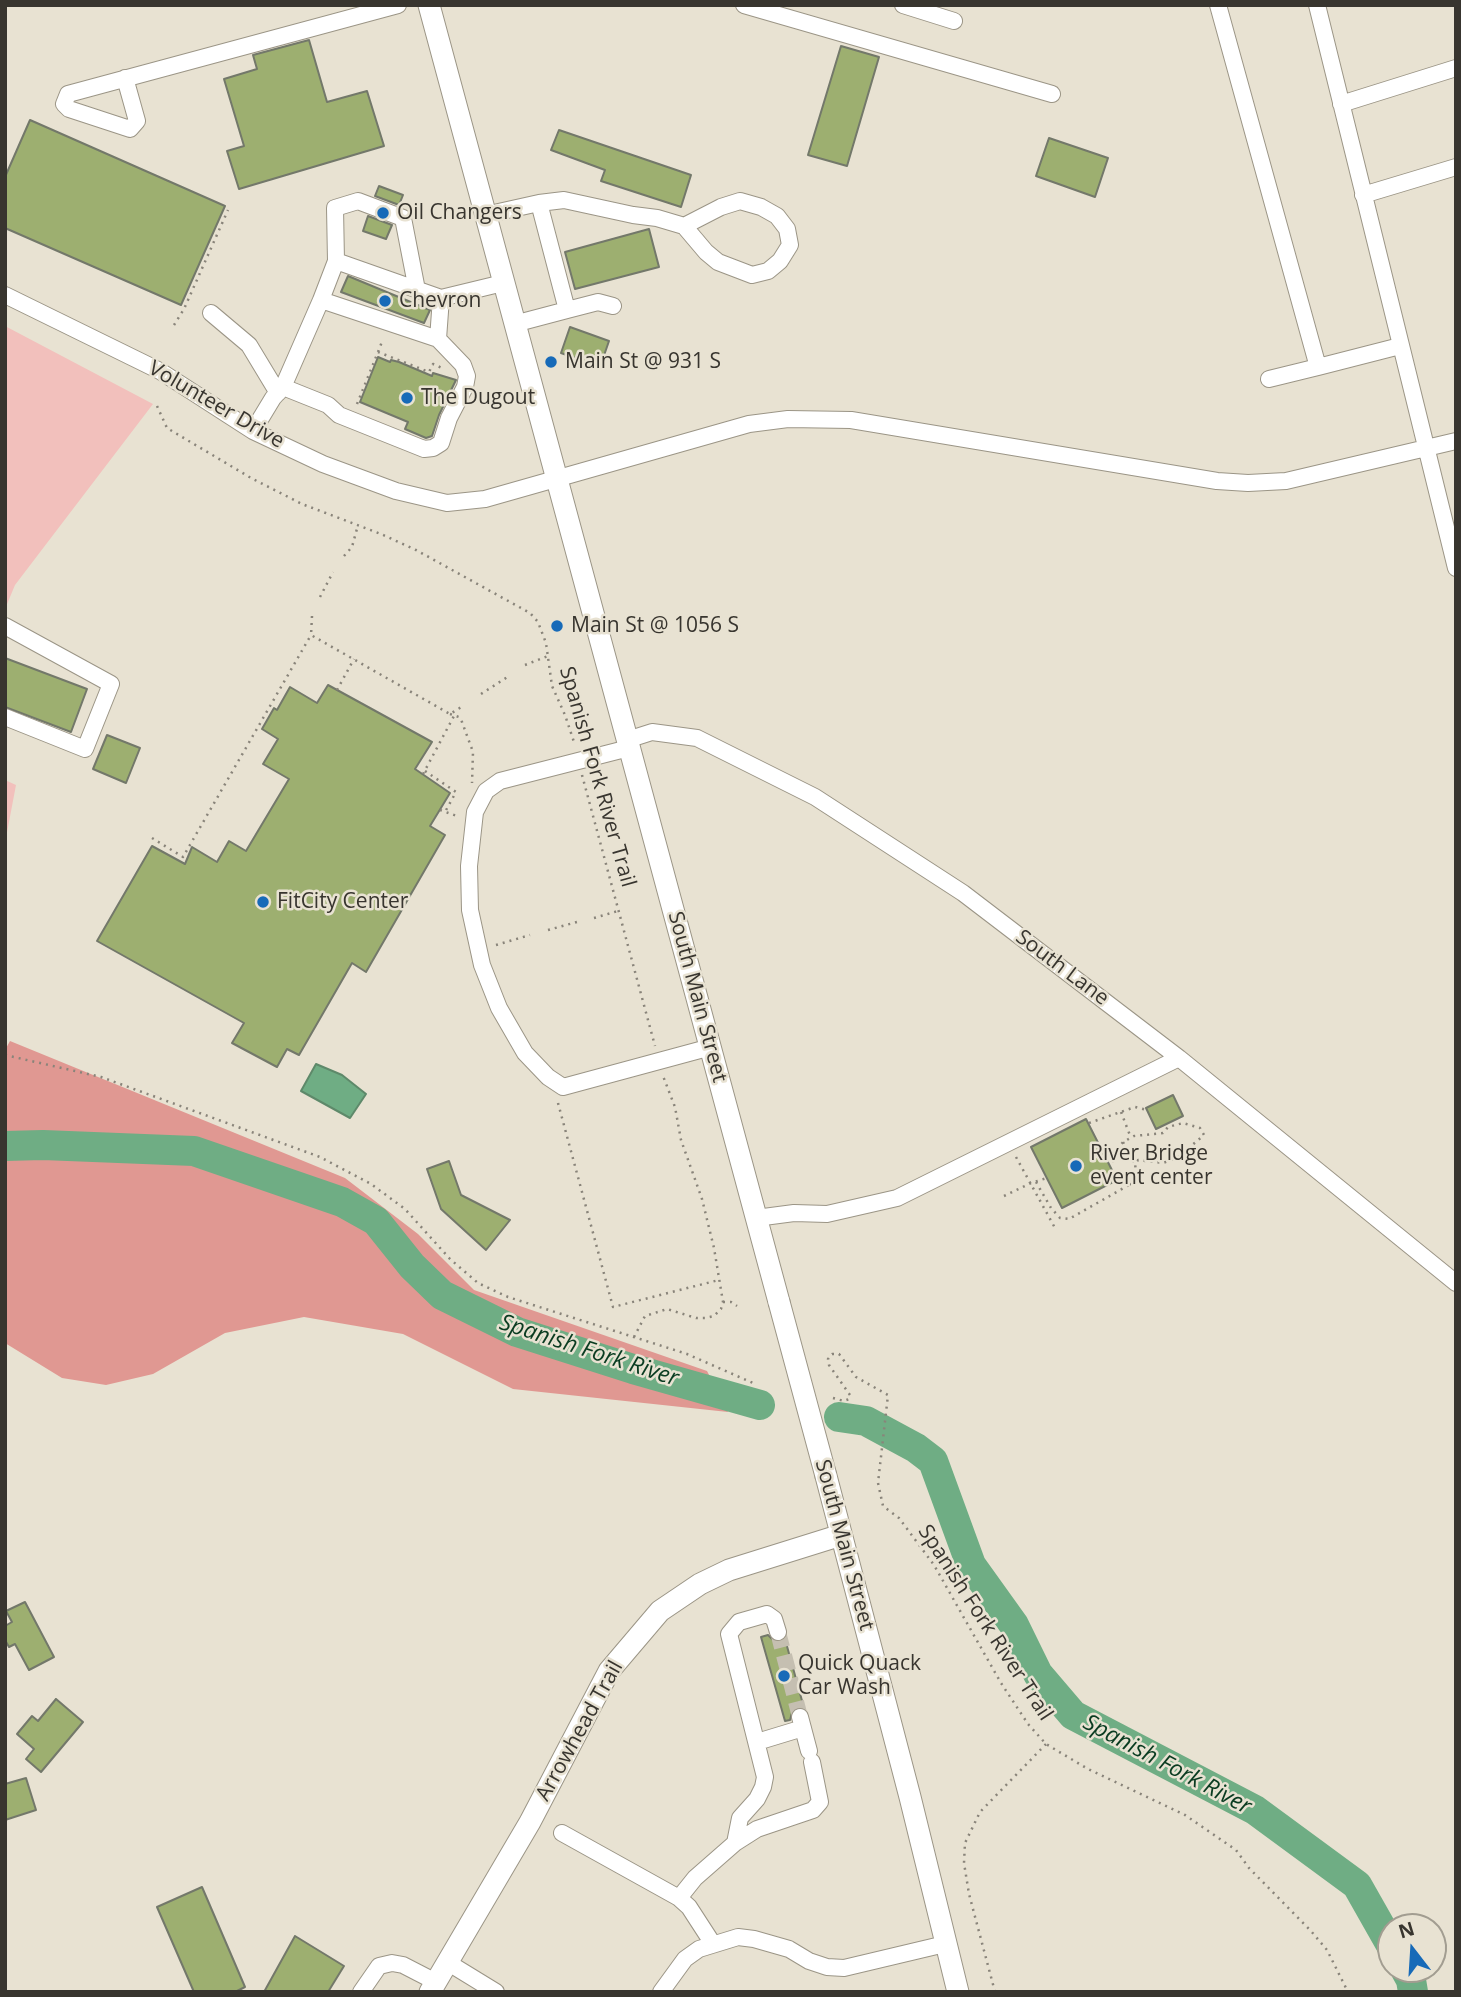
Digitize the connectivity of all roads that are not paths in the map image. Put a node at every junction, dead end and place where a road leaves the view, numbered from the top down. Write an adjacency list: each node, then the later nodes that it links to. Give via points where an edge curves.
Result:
1 (398, 5): 9 (street)
2 (429, 5): 15 (main road, South Main Street)
3 (744, 5): 10 (street)
4 (902, 5): 7 (street)
5 (1218, 5): 29 (street)
6 (1317, 5): 11 (street)
7 (954, 21)
8 (1456, 68): 11 (street)
9 (125, 78)
10 (1052, 94)
11 (1341, 104): 13 (street)
12 (1456, 167): 13 (street)
13 (1363, 195): 28 (street)
14 (539, 203): 15 (street); 16 (street, via 564,200); 24 (street)
15 (485, 215): 18 (main road, South Main Street)
16 (684, 226): 16 (street, via 718,262 752,275 768,271 790,245 787,229 777,216 740,201)
17 (336, 261): 19 (street); 19 (street, via 335,208 358,201 403,218); 22 (street)
18 (503, 284): 21 (street); 26 (main road, South Main Street)
19 (417, 290): 21 (street)
20 (5, 295): 32 (street, Volunteer Drive, via 160,370)
21 (441, 299): 27 (street)
22 (321, 300): 27 (street); 31 (street)
23 (613, 306): 24 (street, via 598,302)
24 (567, 310): 26 (street)
25 (211, 313): 31 (street, via 249,345)
26 (514, 324): 35 (main road, South Main Street)
27 (438, 339): 31 (street, via 463,365 467,376 445,435 433,448 424,449 339,415 328,405)
28 (1400, 346): 29 (street); 34 (street)
29 (1318, 368): 30 (street)
30 (1269, 379)
31 (280, 390): 32 (street)
32 (253, 431): 35 (street, Volunteer Drive, via 323,464 396,491 447,503 485,499)
33 (1456, 441): 34 (street, Volunteer Drive)
34 (1426, 448): 35 (street, Volunteer Drive, via 1286,481 1248,483 851,420 788,419 749,424); 36 (street)
35 (556, 480): 39 (main road, South Main Street)
36 (1456, 568)
37 (5, 626): 38 (street, via 111,684 85,749)
38 (5, 717)
39 (628, 744): 40 (main road, South Main Street); 40 (street, South Lane, via 500,780 486,791 475,812 468,866 482,965 499,1008 525,1053 563,1087); 41 (street, South Lane, via 652,732 697,738 815,797 963,893)
40 (711, 1047): 42 (main road, South Main Street)
41 (1179, 1058): 42 (street, via 897,1198 827,1214); 43 (street, South Lane)
42 (756, 1218): 44 (main road, South Main Street, bridge)
43 (1456, 1283)
44 (841, 1535): 51 (main road, South Main Street); 52 (main road, Arrowhead Trail, via 729,1570 660,1611 609,1671 530,1822)
45 (778, 1632): 46 (street, via 767,1614 739,1622 729,1634)
46 (758, 1742): 48 (street, via 763,1787 740,1818); 48 (street, via 802,1723 820,1802 813,1810 765,1825)
47 (562, 1833): 49 (street)
48 (735, 1843): 49 (street)
49 (679, 1898): 50 (street)
50 (713, 1944): 51 (street, via 738,1937 754,1939 827,1967 844,1968); 56 (street, via 685,1959)
51 (945, 1944): 57 (main road, South Main Street)
52 (447, 1962): 53 (main road, Arrowhead Trail); 55 (street)
53 (433, 1987): 54 (street, via 403,1965 392,1963 379,1966)
54 (361, 1992)
55 (496, 1992)
56 (661, 1992)
57 (958, 1992)

